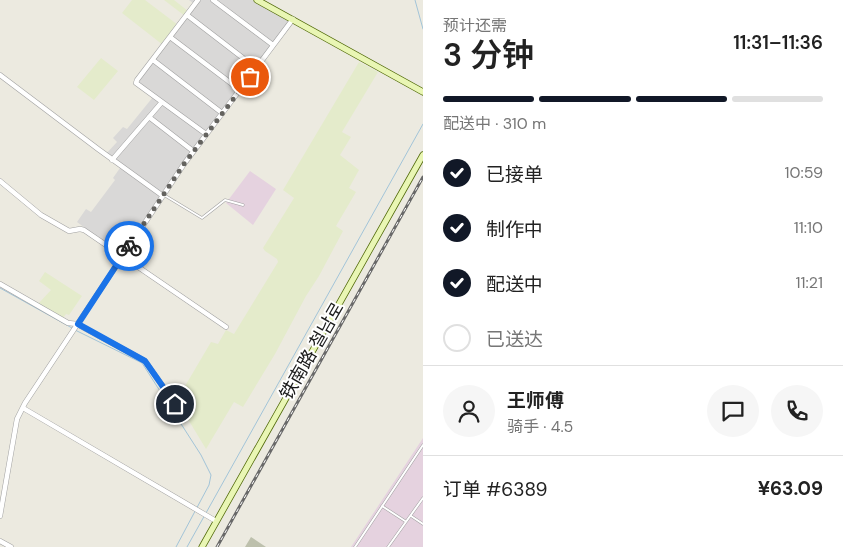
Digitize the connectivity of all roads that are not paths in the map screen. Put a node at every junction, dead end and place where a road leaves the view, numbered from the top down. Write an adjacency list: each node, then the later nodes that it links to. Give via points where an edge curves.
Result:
1 (198, 0): 4 (street)
2 (213, 0): 7 (street)
3 (257, 0): 5 (street)
4 (187, 15): 6 (street); 9 (street)
5 (293, 19): 7 (street); 12 (street)
6 (170, 37): 8 (street); 11 (street)
7 (274, 45): 9 (street)
8 (153, 60): 13 (street, via 136,83); 14 (street)
9 (256, 68): 11 (street)
10 (0, 75): 19 (street)
11 (240, 90): 14 (street)
12 (423, 92)
13 (162, 102): 15 (street); 16 (street)
14 (222, 113): 16 (street)
15 (149, 117): 17 (street); 19 (street)
16 (206, 134): 17 (street)
17 (193, 151): 21 (street)
18 (423, 155): 34 (street, 铁南路 철남로)
19 (112, 160): 21 (street)
20 (0, 181): 23 (street, via 45,218 69,231 84,230)
21 (163, 195): 22 (lane, via 202,218 225,200); 23 (street)
22 (242, 205)
23 (122, 256): 25 (street); 26 (street)
24 (0, 284): 26 (street)
25 (226, 327)
26 (75, 328): 27 (street, via 145,361); 28 (street)
27 (175, 404)
28 (23, 408): 32 (street, via 17,419); 34 (street)
29 (423, 445): 31 (lane)
30 (423, 498): 33 (lane)
31 (382, 506): 35 (lane); 40 (lane)
32 (0, 516)
33 (411, 516): 35 (lane); 36 (lane)
34 (216, 521): 39 (street, 铁南路 철남로)
35 (405, 521): 41 (lane)
36 (423, 524)
37 (0, 541): 38 (street)
38 (10, 547)
39 (202, 547)
40 (355, 547)
41 (388, 547)

